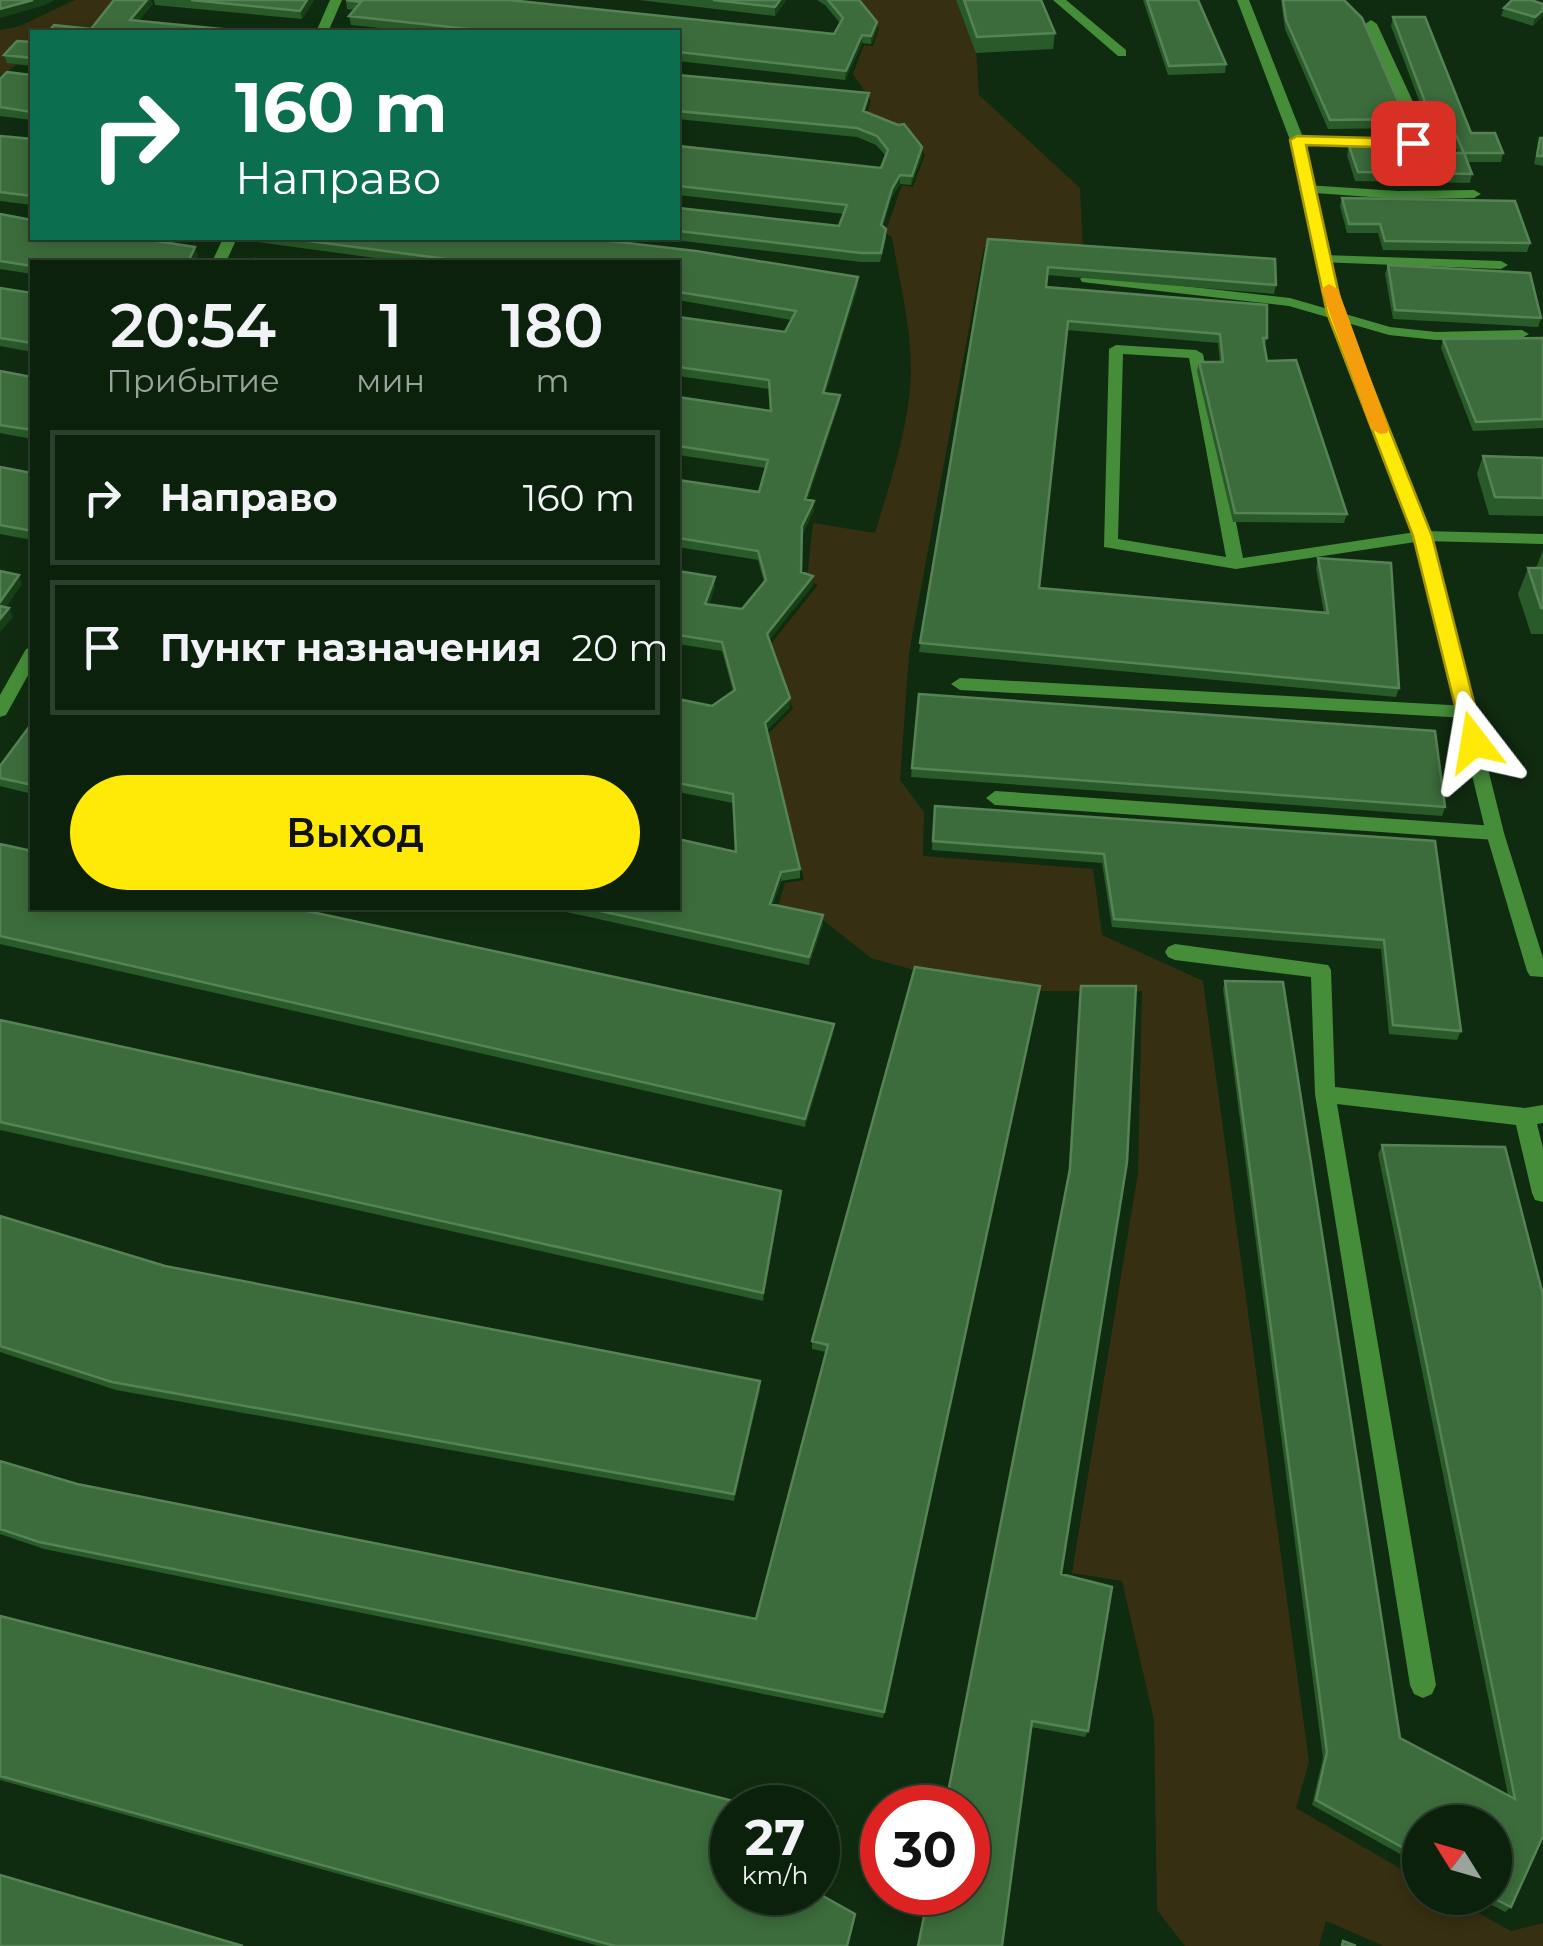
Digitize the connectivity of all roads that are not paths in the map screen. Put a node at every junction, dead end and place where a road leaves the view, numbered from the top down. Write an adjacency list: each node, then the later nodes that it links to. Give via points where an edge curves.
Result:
1 (336, 0): 5 (street)
2 (1058, 0): 6 (street)
3 (1243, 0): 7 (street)
4 (1371, 24): 7 (street, via 1418,130 1413,143)
5 (323, 30)
6 (1122, 53)
7 (1297, 140): 8 (street)
8 (1306, 189): 9 (street); 10 (street)
9 (1474, 194)
10 (1323, 260): 11 (street); 13 (street)
11 (1501, 264)
12 (1087, 279): 13 (street)
13 (1335, 313): 14 (street, via 1388,331); 15 (street)
14 (1522, 334)
15 (1422, 536): 16 (street); 17 (street); 21 (street)
16 (1543, 539)
17 (1236, 564): 17 (street, via 1110,543 1116,350 1196,354)
18 (30, 656): 20 (street)
19 (960, 684): 21 (street)
20 (0, 710)
21 (1467, 712): 23 (street)
22 (995, 798): 23 (street)
23 (1495, 833): 25 (street)
24 (1175, 952): 26 (street, via 1322,970)
25 (1540, 974)
26 (1325, 1094): 27 (street); 29 (street)
27 (1534, 1115): 28 (street)
28 (1543, 1193)
29 (1423, 1685)

